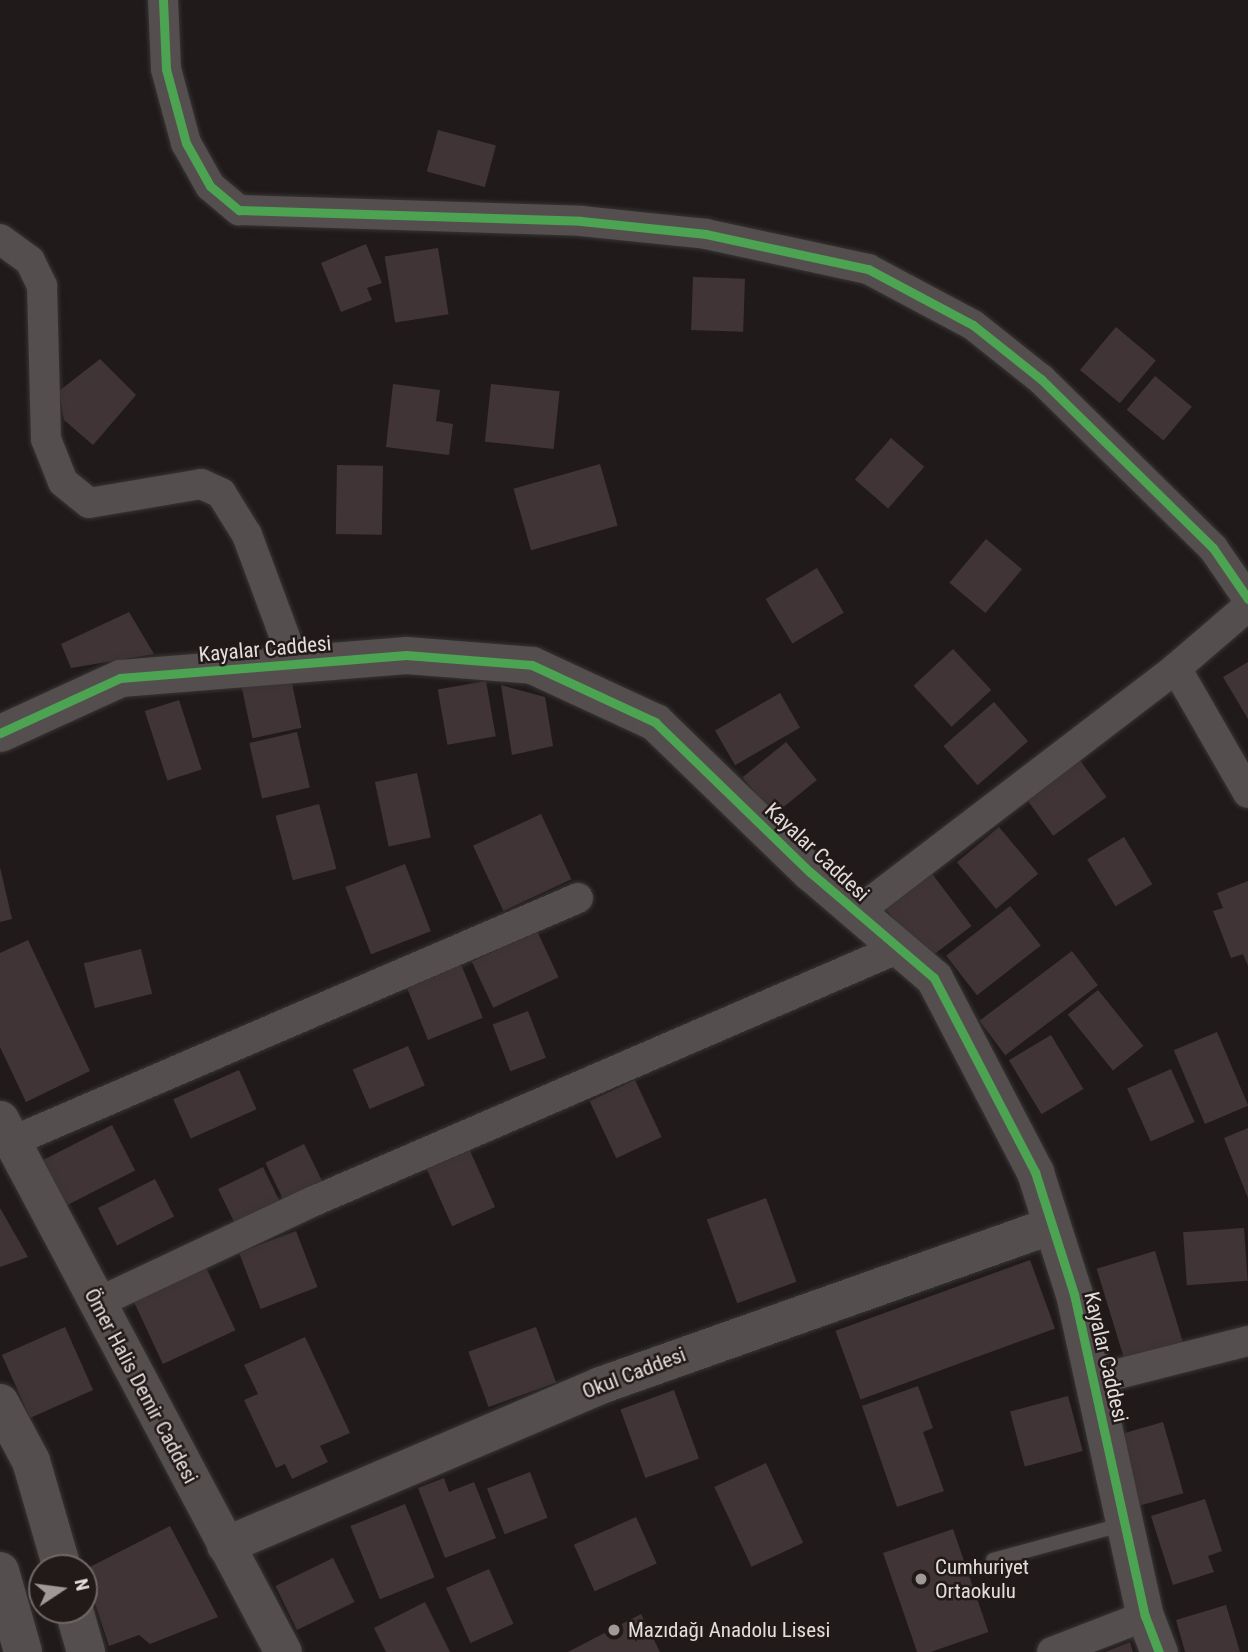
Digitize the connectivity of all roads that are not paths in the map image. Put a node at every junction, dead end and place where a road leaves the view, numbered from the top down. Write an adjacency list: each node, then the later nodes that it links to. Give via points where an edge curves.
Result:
1 (163, 0): 3 (street, via 166,69 186,143 210,186 239,209 581,221 706,234 868,269 973,325 1041,379 1213,548)
2 (0, 239): 5 (street, via 30,261 42,286 46,439 63,482 89,503 201,484 221,493 247,535)
3 (1248, 599)
4 (1248, 606): 6 (street)
5 (295, 664): 7 (street, Kayalar Caddesi, via 120,678); 10 (street, Kayalar Caddesi, via 406,655 532,666 655,722)
6 (1176, 668): 8 (street); 10 (street)
7 (0, 733)
8 (1248, 793)
9 (578, 898): 12 (street)
10 (856, 913): 11 (street, Kayalar Caddesi)
11 (899, 948): 13 (street, Kayalar Caddesi, via 934,978 1035,1172); 14 (street, via 314,1201)
12 (6, 1130): 14 (street, Ömer Halis Demir Caddesi)
13 (1052, 1225): 16 (street, Kayalar Caddesi); 19 (street, Okul Caddesi, via 600,1385)
14 (97, 1303): 19 (street, Ömer Halis Demir Caddesi)
15 (1248, 1341): 16 (street)
16 (1094, 1380): 18 (street, Kayalar Caddesi)
17 (0, 1403): 20 (main road, via 31,1461)
18 (1126, 1524): 21 (lane); 23 (street, Kayalar Caddesi)
19 (225, 1545): 27 (street, Ömer Halis Demir Caddesi)
20 (58, 1554)
21 (993, 1560)
22 (0, 1571): 25 (main road)
23 (1145, 1616): 28 (street); 29 (street, Kayalar Caddesi)
24 (78, 1624): 26 (main road)
25 (23, 1652)
26 (86, 1652)
27 (282, 1652)
28 (1052, 1652)
29 (1159, 1652)

